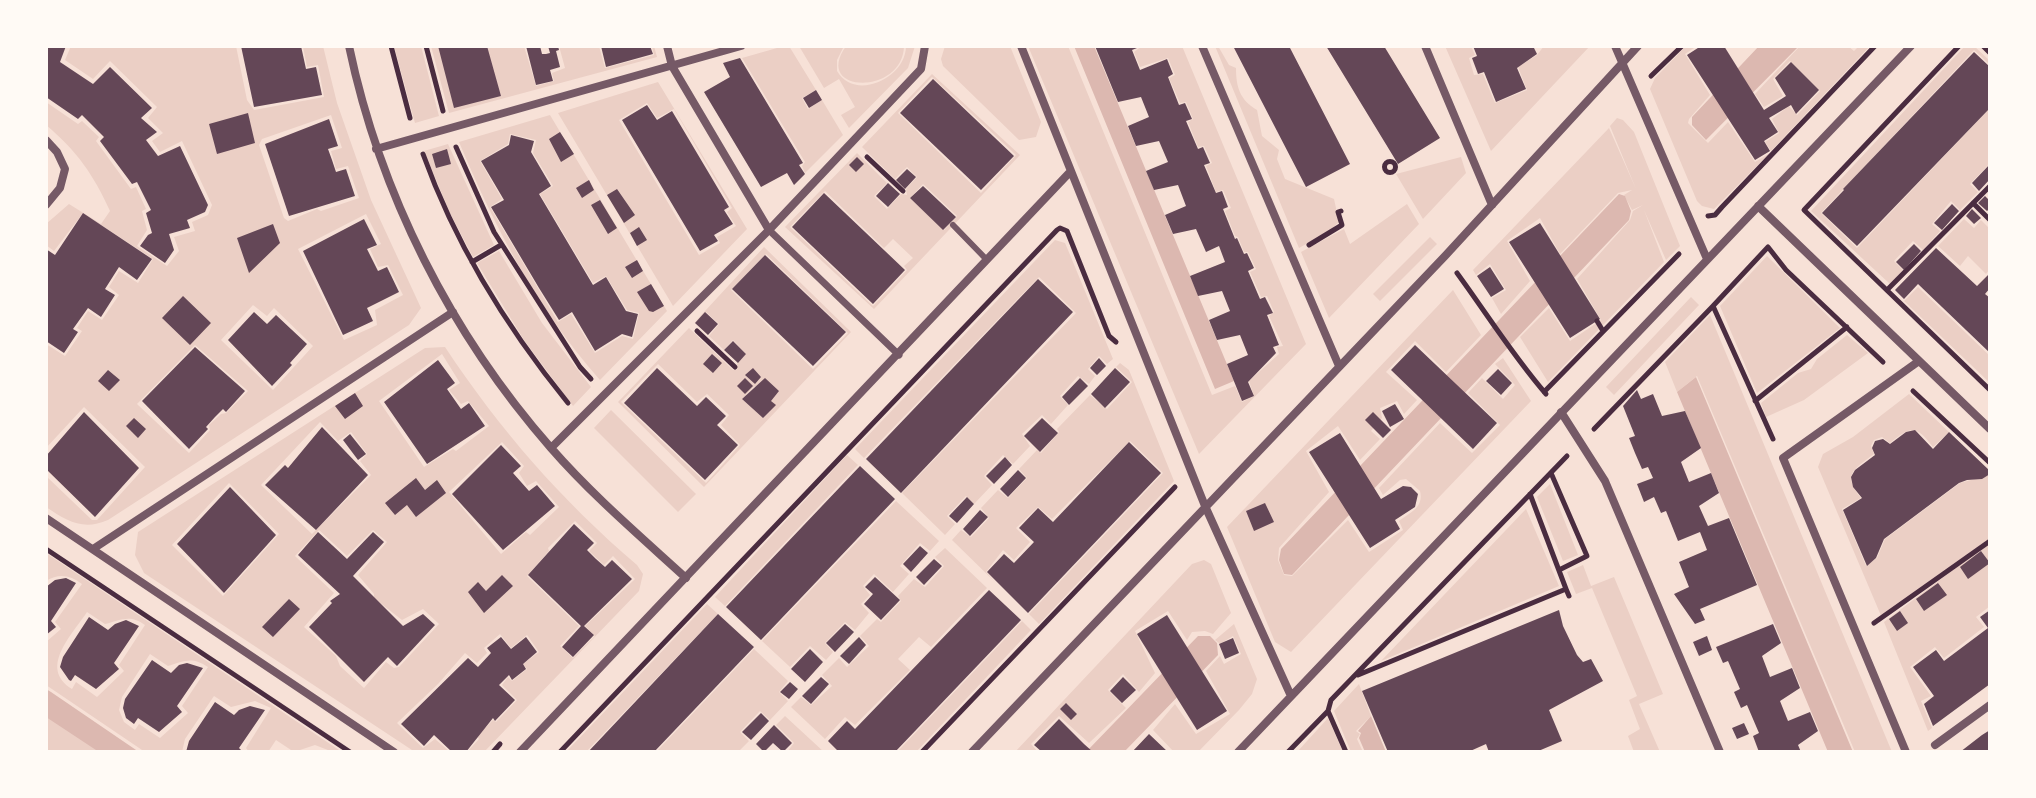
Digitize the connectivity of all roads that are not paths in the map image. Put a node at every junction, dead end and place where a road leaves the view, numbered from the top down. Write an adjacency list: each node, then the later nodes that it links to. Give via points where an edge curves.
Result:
1 (349, 46): 14 (street)
2 (667, 46): 12 (street)
3 (741, 46): 12 (street)
4 (925, 46): 20 (street, via 921,69)
5 (1021, 46): 15 (street)
6 (1202, 46): 26 (street)
7 (1425, 46): 17 (street)
8 (1615, 46): 11 (street)
9 (1638, 46): 11 (street)
10 (1911, 46): 18 (street)
11 (1622, 63): 17 (street); 21 (street)
12 (672, 66): 14 (street); 20 (street)
13 (46, 140): 16 (street, via 65,169 60,188)
14 (376, 149): 23 (street, via 409,231)
15 (1070, 172): 22 (street); 30 (street)
16 (46, 205)
17 (1492, 205): 26 (street)
18 (1758, 206): 21 (street); 25 (street)
19 (953, 225): 22 (lane)
20 (769, 230): 24 (street); 29 (street)
21 (1707, 259): 27 (street)
22 (987, 260): 24 (street)
23 (453, 312): 29 (street); 32 (street)
24 (899, 355): 33 (street)
25 (1919, 361): 28 (street); 42 (street, via 1783,458)
26 (1339, 366): 30 (street)
27 (1561, 412): 34 (street); 41 (street, via 1605,481)
28 (1990, 429)
29 (551, 448): 33 (street)
30 (1205, 506): 34 (street); 39 (street)
31 (46, 518): 32 (street)
32 (93, 549): 37 (street)
33 (686, 578): 38 (street)
34 (1291, 696): 40 (street)
35 (1990, 705): 36 (street)
36 (1935, 745)
37 (394, 752)
38 (520, 752)
39 (972, 752)
40 (1238, 752)
41 (1720, 752)
42 (1906, 752)

